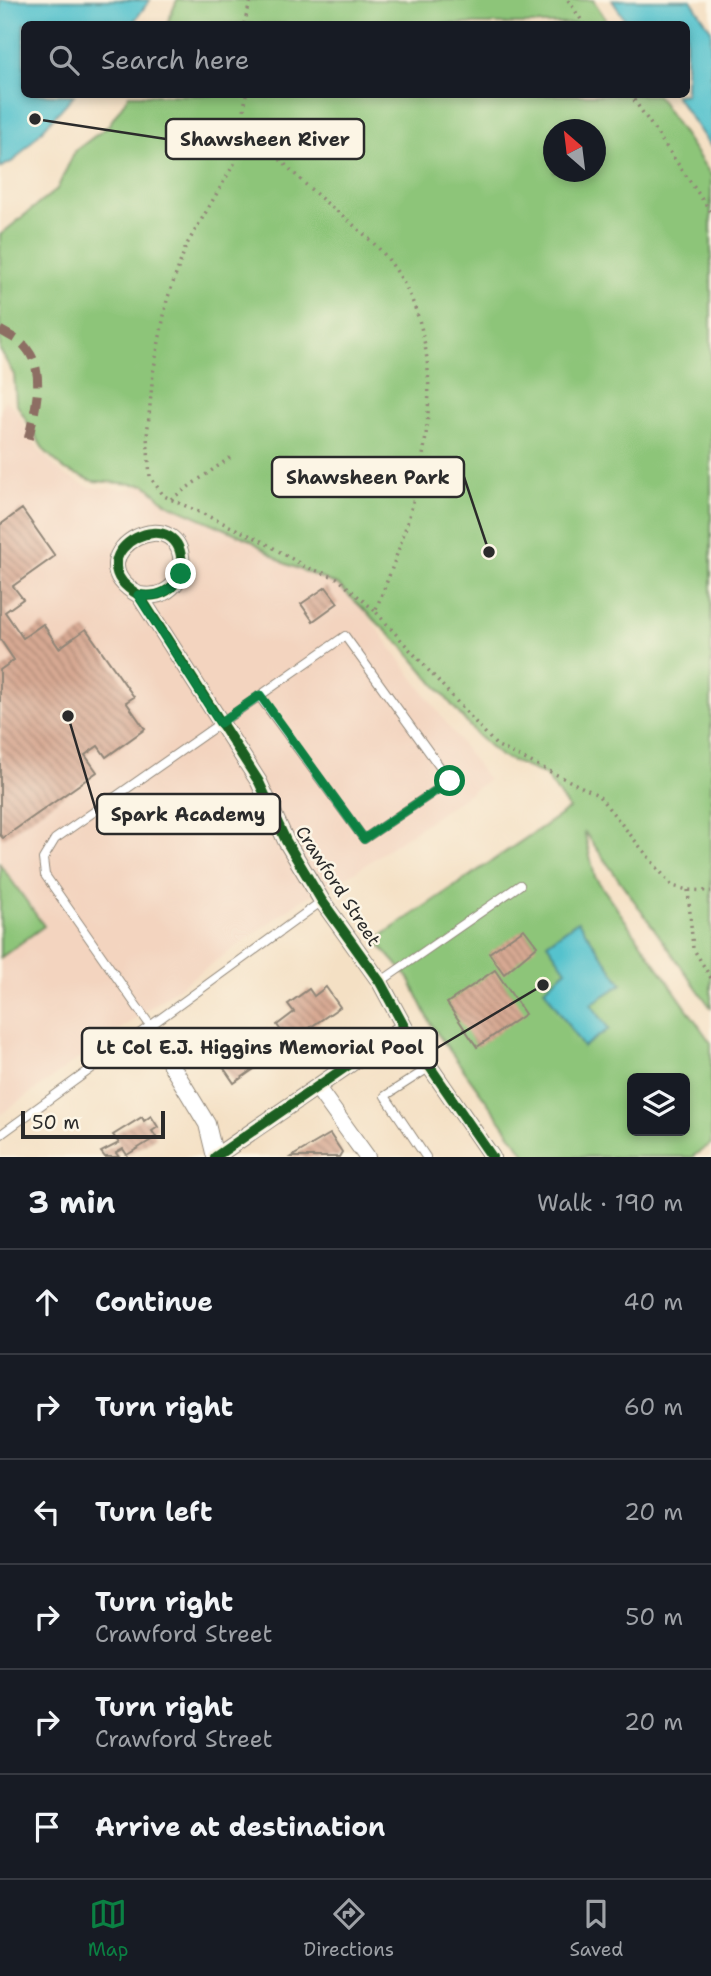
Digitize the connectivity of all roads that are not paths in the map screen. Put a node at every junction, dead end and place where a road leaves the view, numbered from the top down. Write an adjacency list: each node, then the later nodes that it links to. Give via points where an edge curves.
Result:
1 (138, 595): 1 (street, Crawford Street, via 165,593 181,574 179,551 162,534 141,533 120,551 119,575); 3 (street, Crawford Street)
2 (260, 695): 2 (lane, via 364,839 450,781 345,636); 3 (lane)
3 (220, 723): 5 (street, Crawford Street, via 259,782 286,841); 8 (lane, via 55,839 43,859 45,875 59,897)
4 (520, 885): 6 (lane)
5 (322, 901): 6 (street, Crawford Street); 8 (lane)
6 (380, 982): 7 (street, Crawford Street)
7 (404, 1027): 10 (street, Crawford Street); 11 (street)
8 (152, 1028): 12 (lane)
9 (170, 1063): 13 (street, via 207,1124)
10 (430, 1067): 15 (lane, via 385,1097); 16 (street, Crawford Street)
11 (318, 1089): 13 (street); 14 (street)
12 (0, 1135)
13 (215, 1157)
14 (367, 1157)
15 (426, 1157)
16 (492, 1157)

